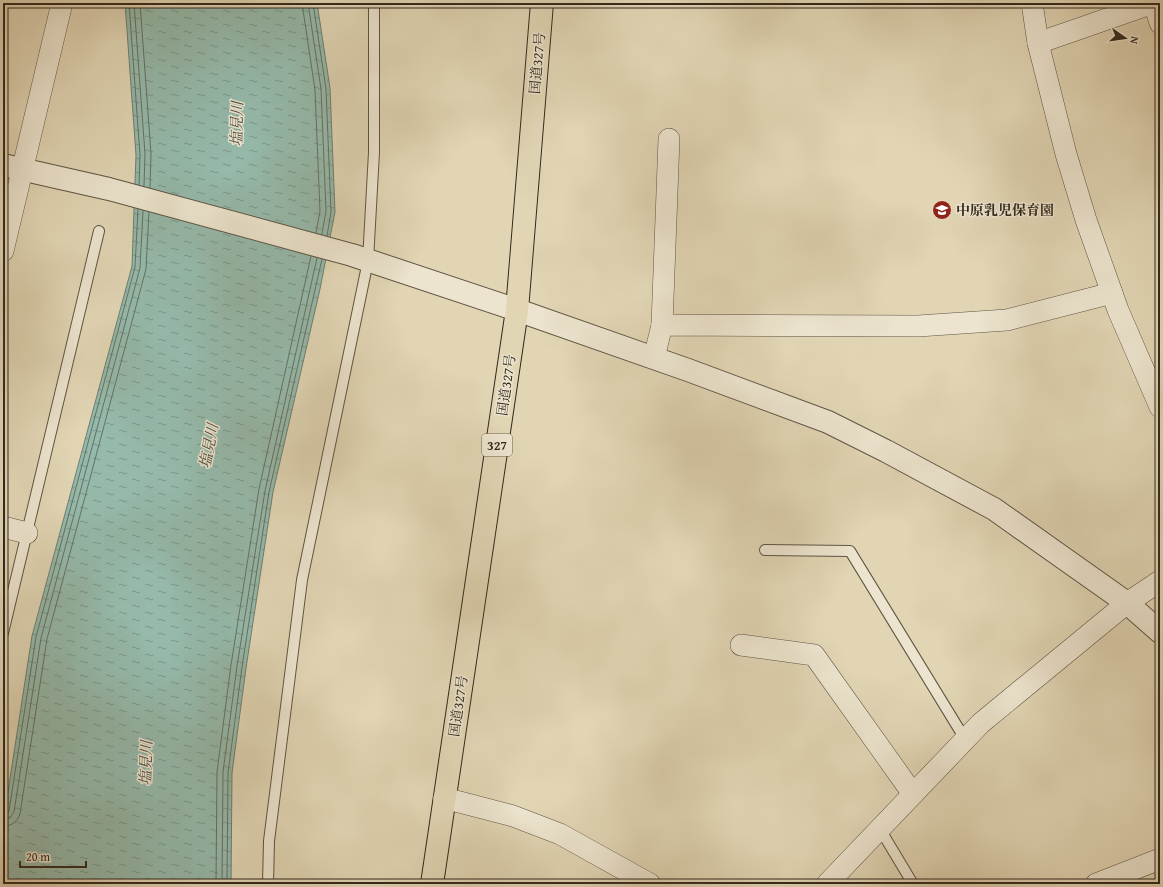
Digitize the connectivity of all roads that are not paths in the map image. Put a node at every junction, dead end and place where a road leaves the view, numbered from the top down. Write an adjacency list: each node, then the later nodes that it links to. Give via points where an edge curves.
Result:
1 (62, 3): 9 (street)
2 (374, 3): 12 (lane, via 374,152)
3 (542, 3): 14 (highway, 国道327号 / 327)
4 (1032, 3): 7 (street)
5 (1153, 3): 6 (street); 7 (street)
6 (1160, 24)
7 (1038, 43): 13 (street, via 1066,154)
8 (669, 138): 15 (street)
9 (13, 168): 11 (street); 12 (street, via 109,189)
10 (99, 231): 19 (lane)
11 (3, 251)
12 (360, 258): 14 (street); 31 (lane, via 302,580 269,841)
13 (1112, 293): 15 (street, via 1007,320 926,326); 17 (street)
14 (517, 310): 16 (street); 28 (highway, 国道327号 / 327)
15 (662, 325): 16 (street)
16 (654, 358): 22 (street, via 828,422 886,451 994,509)
17 (1160, 407)
18 (3, 526): 19 (street)
19 (27, 533): 24 (lane)
20 (765, 550): 26 (lane, via 850,551)
21 (1160, 581): 22 (street)
22 (1127, 603): 23 (street); 26 (street)
23 (1160, 632)
24 (3, 633)
25 (741, 645): 27 (street, via 814,655)
26 (965, 739): 27 (street)
27 (913, 794): 29 (street)
28 (444, 798): 32 (highway, 国道327号 / 327); 33 (street, via 514,816 560,834)
29 (880, 829): 34 (street); 35 (lane)
30 (1160, 859): 36 (street)
31 (268, 884)
32 (432, 884)
33 (650, 884)
34 (827, 884)
35 (913, 884)
36 (1096, 884)

